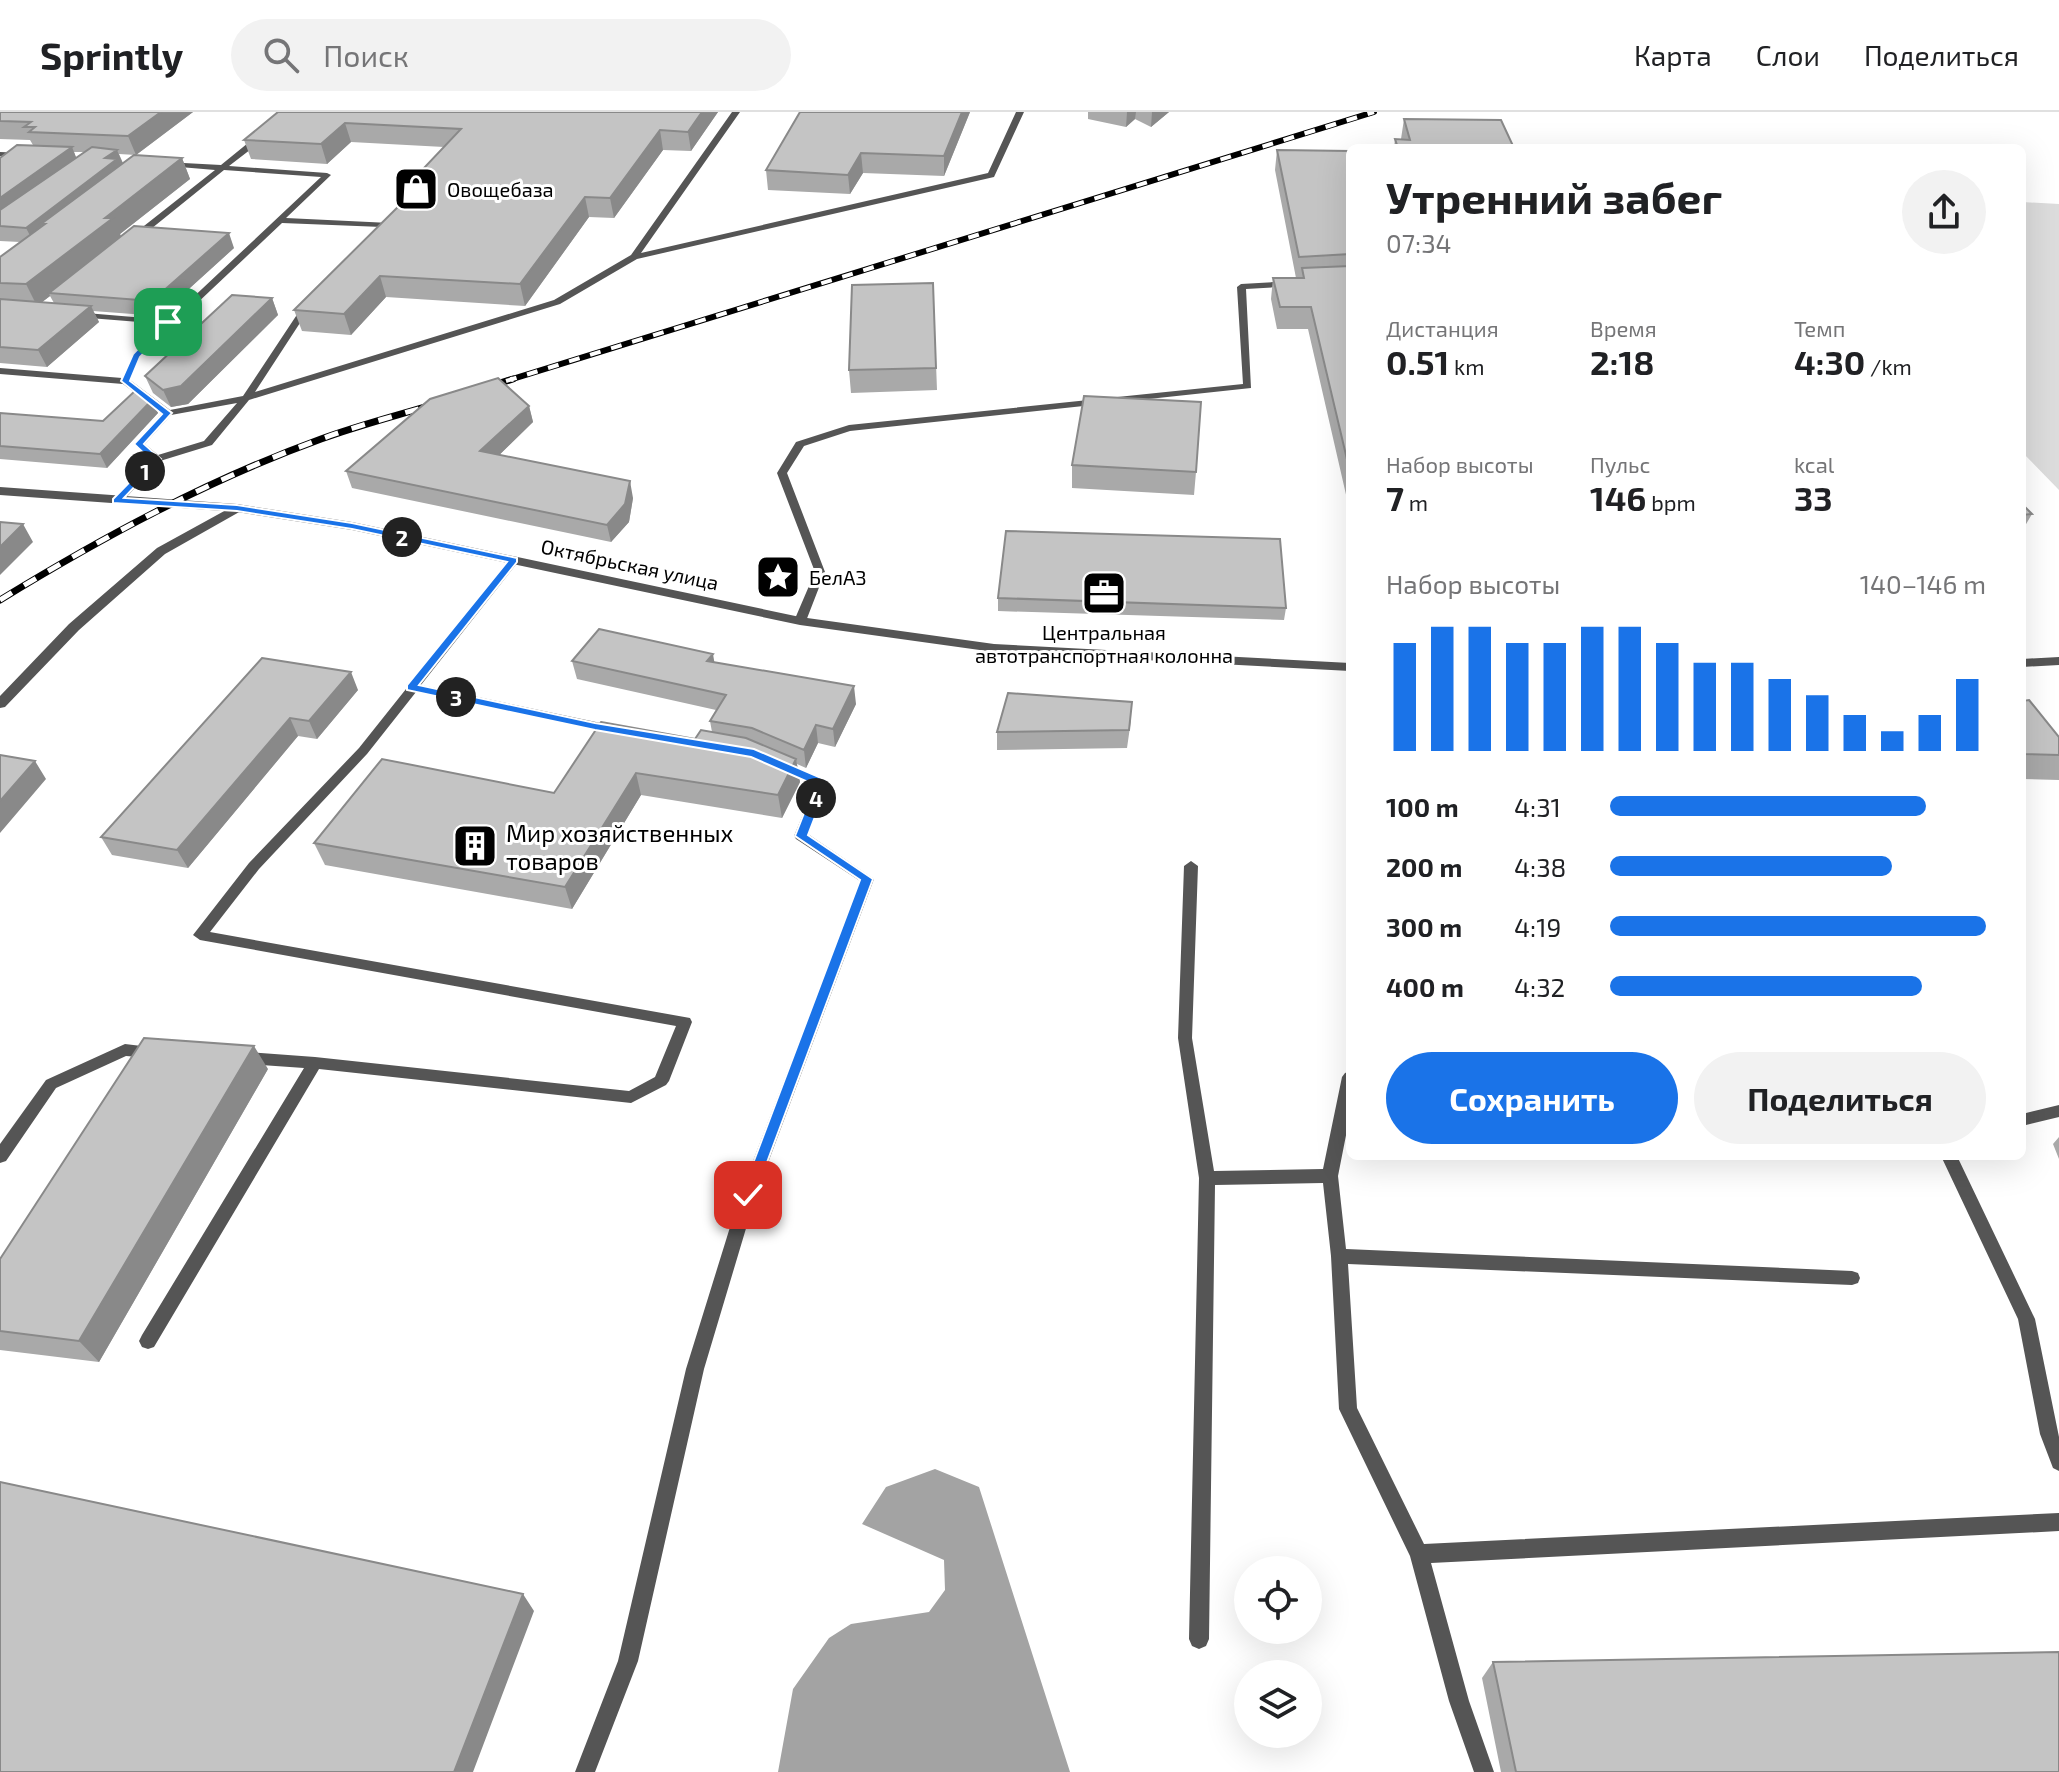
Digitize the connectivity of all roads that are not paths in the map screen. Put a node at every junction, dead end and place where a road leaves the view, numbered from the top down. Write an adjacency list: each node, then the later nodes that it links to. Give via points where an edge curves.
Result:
1 (736, 112): 11 (lane)
2 (1020, 112): 11 (lane, via 991,175)
3 (269, 131): 7 (lane)
4 (0, 154): 5 (lane)
5 (32, 155)
6 (164, 164): 7 (lane)
7 (221, 169): 8 (lane, via 327,175); 10 (lane)
8 (280, 220): 9 (lane, via 390,225); 15 (lane)
9 (378, 236)
10 (124, 245)
11 (634, 257): 18 (lane, via 557,302)
12 (1303, 283): 25 (lane, via 1241,287 1248,386 849,428 800,444 782,473 820,572)
13 (309, 302): 18 (lane)
14 (70, 314): 15 (lane)
15 (168, 322): 17 (lane, via 136,356)
16 (0, 371): 17 (lane)
17 (125, 381): 19 (lane)
18 (246, 398): 19 (lane); 20 (lane, via 208,443)
19 (168, 413): 20 (lane, via 139,444)
20 (156, 459): 22 (lane)
21 (0, 491): 22 (street, Октябрьская улица)
22 (117, 501): 23 (street, Октябрьская улица)
23 (237, 508): 24 (street, Октябрьская улица); 30 (street, via 161,551 74,627)
24 (514, 560): 25 (street, Октябрьская улица); 29 (lane)
25 (800, 621): 28 (street, Октябрьская улица, via 994,648)
26 (2059, 661): 27 (street)
27 (2026, 663)
28 (1346, 667)
29 (411, 687): 31 (lane); 36 (lane, via 363,751 254,866 200,935 685,1022 661,1081 631,1097)
30 (0, 704)
31 (638, 734)
32 (767, 759): 51 (lane, via 822,783 801,836 867,879 748,1195 695,1369 628,1661)
33 (1191, 866): 43 (lane, via 1185,1038)
34 (172, 1054): 40 (lane, via 125,1050 51,1084)
35 (236, 1058): 36 (lane)
36 (315, 1063): 46 (lane)
37 (1346, 1097): 42 (lane)
38 (2059, 1111): 39 (lane)
39 (2026, 1119)
40 (0, 1156)
41 (1951, 1160): 47 (lane, via 2026,1319)
42 (1330, 1176): 43 (lane); 44 (lane)
43 (1207, 1178): 50 (lane)
44 (1339, 1256): 45 (lane); 49 (lane, via 1348,1409)
45 (1852, 1278)
46 (148, 1341)
47 (2059, 1462)
48 (2059, 1522): 49 (lane)
49 (1419, 1554): 52 (lane)
50 (1199, 1639)
51 (585, 1772)
52 (1484, 1772)

